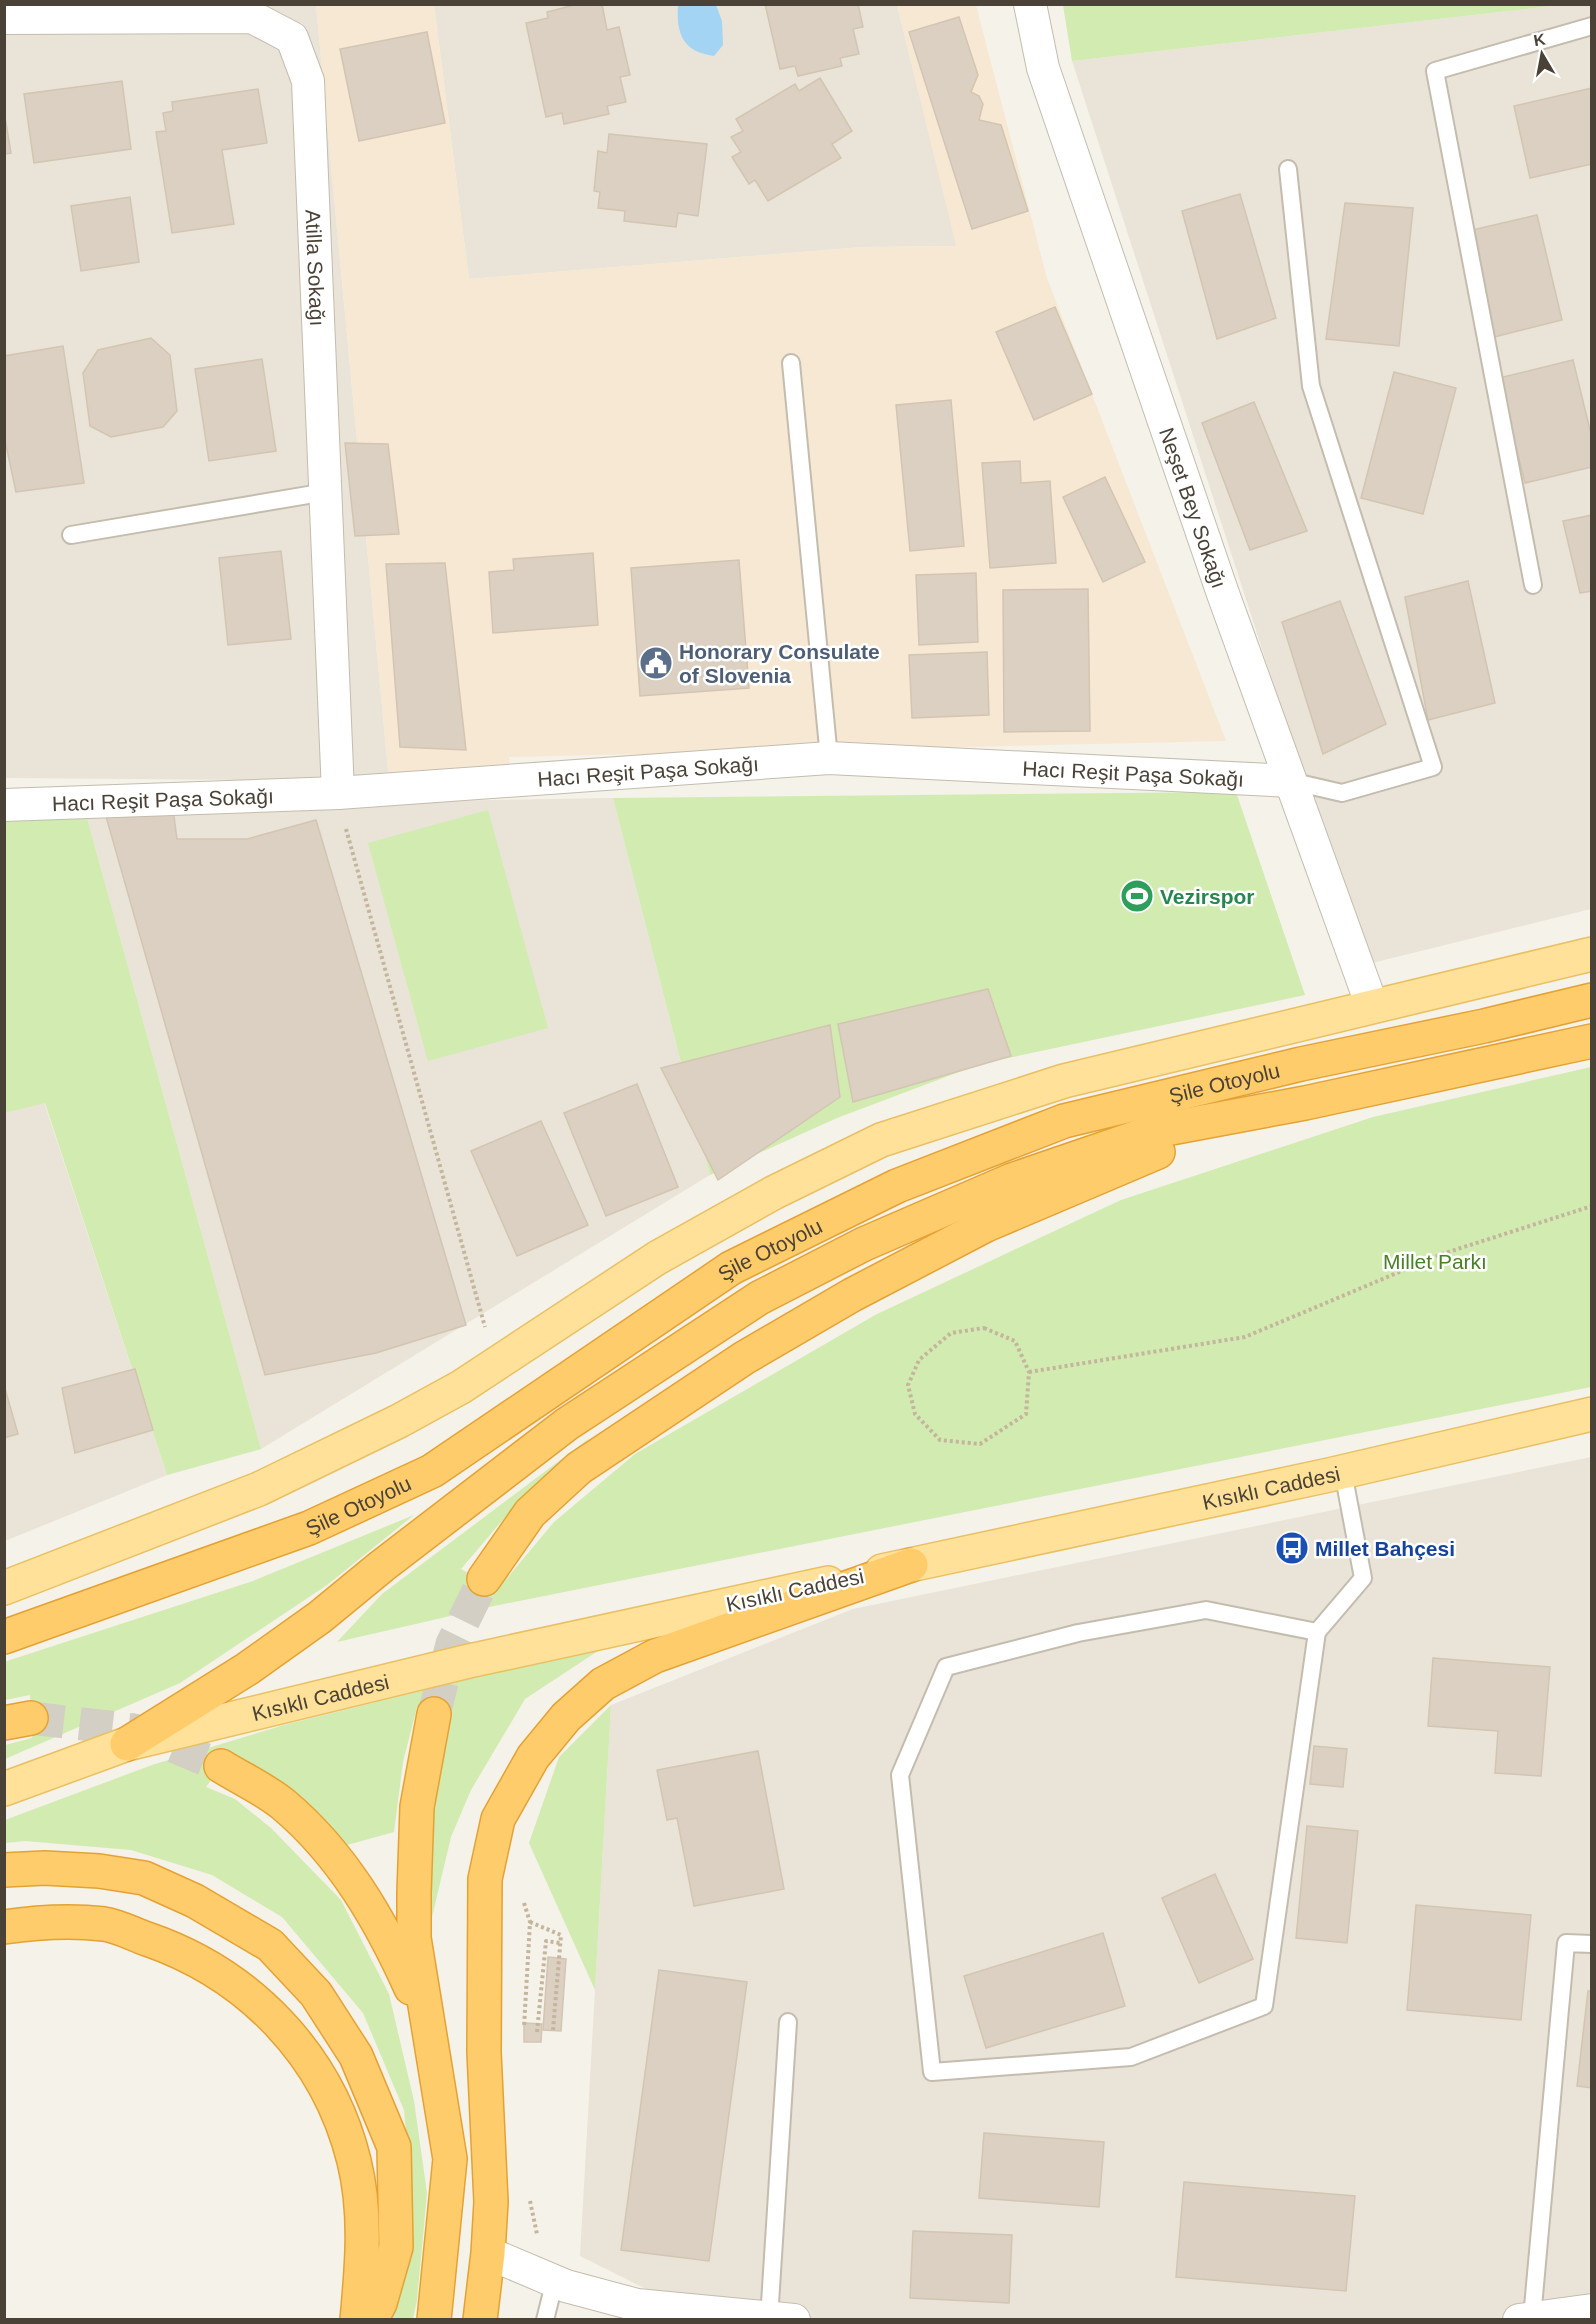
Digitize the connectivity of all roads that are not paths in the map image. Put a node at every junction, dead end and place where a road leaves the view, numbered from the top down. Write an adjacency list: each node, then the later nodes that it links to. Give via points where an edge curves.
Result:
1 (1030, 4): 10 (street, Neşet Bey Sokağı, via 1044,68)
2 (4, 18): 6 (street, Atilla Sokağı, via 252,17 292,38 308,81)
3 (1592, 26): 8 (lane, via 1435,71)
4 (1288, 169): 10 (lane, via 1311,386 1434,767 1342,793)
5 (791, 363): 9 (lane)
6 (326, 492): 7 (lane); 11 (street, Atilla Sokağı)
7 (71, 535)
8 (1533, 585)
9 (829, 758): 10 (street, Hacı Reşit Paşa Sokağı); 11 (street, Hacı Reşit Paşa Sokağı)
10 (1290, 781): 15 (street, Neşet Bey Sokağı)
11 (338, 793): 12 (street, Hacı Reşit Paşa Sokağı)
12 (4, 805)
13 (1592, 954): 15 (main road)
14 (1592, 1000): 24 (highway, Şile Otoyolu, via 1064,1121 897,1186 730,1268 432,1471 309,1528)
15 (1372, 1006): 22 (main road, via 1064,1081 881,1140 773,1193 657,1258 461,1387 399,1421 259,1489)
16 (1592, 1041): 17 (highway, Şile Otoyolu)
17 (1305, 1103): 21 (highway, via 1128,1163 986,1225 842,1301 744,1358 579,1468 530,1513); 26 (highway, Şile Otoyolu, via 1155,1131 1012,1180 864,1244 759,1298 567,1424 320,1617 247,1669)
18 (1592, 1414): 19 (main road, Kısıklı Caddesi)
19 (1343, 1472): 20 (main road, Kısıklı Caddesi); 23 (lane, via 1363,1578)
20 (911, 1565): 26 (main road, Kısıklı Caddesi, via 469,1661); 34 (highway, via 655,1656 603,1684 566,1717 533,1757 498,1819 485,1879)
21 (484, 1579)
22 (4, 1588)
23 (1317, 1632): 23 (lane, via 1206,1610 1078,1633 946,1667 900,1775 932,2073 1131,2057 1264,2006)
24 (4, 1637)
25 (434, 1714): 33 (highway, via 417,1807 414,1893 414,1938)
26 (127, 1744): 28 (main road, Kısıklı Caddesi)
27 (221, 1767): 33 (highway, via 282,1804 322,1840 353,1879 397,1956 413,1992)
28 (4, 1789)
29 (4, 1870): 38 (highway, via 99,1871 144,1878 195,1901 270,1945 316,1994 356,2056 394,2148 396,2247 380,2303)
30 (4, 1927): 37 (highway, via 47,1921 106,1924 159,1943 202,1961 254,1997 300,2045 341,2117 355,2162 363,2221)
31 (1592, 1944): 43 (lane, via 1566,1944)
32 (789, 2022): 42 (lane)
33 (432, 2056): 39 (highway, via 450,2159)
34 (488, 2253): 35 (street); 40 (highway)
35 (550, 2278): 41 (lane); 42 (street, via 636,2305)
36 (1592, 2310): 43 (street)
37 (357, 2319)
38 (371, 2319)
39 (434, 2319)
40 (480, 2319)
41 (545, 2319)
42 (781, 2319)
43 (1525, 2319)

